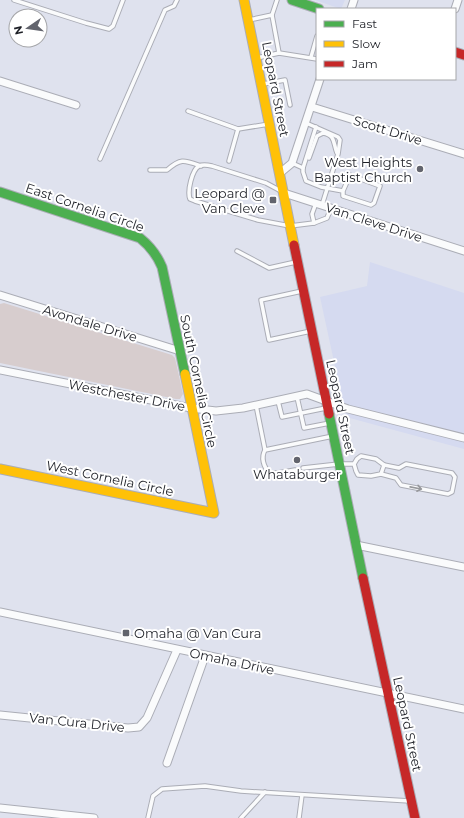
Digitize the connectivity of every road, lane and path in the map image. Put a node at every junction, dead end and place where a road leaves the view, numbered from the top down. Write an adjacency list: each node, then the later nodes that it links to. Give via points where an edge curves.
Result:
1 (14, 0): 2 (lane, via 109,29 113,26)
2 (123, 0)
3 (177, 0): 28 (lane, via 174,6 165,10)
4 (244, 0): 9 (main road, Leopard Street)
5 (278, 0): 8 (lane)
6 (292, 0): 7 (main road)
7 (316, 8)
8 (272, 14): 9 (lane); 11 (lane)
9 (248, 20): 13 (main road, Leopard Street)
10 (316, 40): 12 (lane)
11 (279, 53): 12 (lane); 13 (lane)
12 (311, 57): 14 (lane)
13 (256, 58): 17 (main road, Leopard Street)
14 (316, 59)
15 (320, 80): 20 (street)
16 (0, 81): 18 (street)
17 (262, 84): 19 (lane, via 285,80); 23 (main road, Leopard Street)
18 (76, 104)
19 (290, 105)
20 (312, 107): 22 (street); 27 (street, Scott Drive)
21 (188, 111): 25 (lane)
22 (306, 123): 24 (lane); 30 (street)
23 (270, 124): 25 (lane); 34 (main road, Leopard Street)
24 (316, 127): 26 (lane, via 338,137); 32 (lane)
25 (238, 129): 29 (lane)
26 (338, 154): 32 (lane, via 332,136 319,134); 35 (lane)
27 (464, 154)
28 (100, 159)
29 (229, 161)
30 (292, 163): 32 (lane); 34 (street)
31 (201, 166): 33 (lane, via 184,160 167,170); 38 (lane, via 212,166 266,183); 42 (lane, via 195,170 188,194 190,199 258,220)
32 (303, 167): 35 (lane, via 306,181)
33 (150, 170)
34 (280, 173): 38 (main road, Leopard Street)
35 (327, 188): 36 (lane); 39 (lane)
36 (343, 191): 36 (lane, via 343,196 371,205 380,186 350,175)
37 (0, 192): 45 (main road, East Cornelia Circle, via 140,238)
38 (284, 193): 39 (street, Van Cleve Drive); 42 (main road, Leopard Street)
39 (319, 204): 40 (street, Van Cleve Drive); 41 (lane, via 312,214)
40 (331, 208): 41 (lane, via 327,218); 44 (street, Van Cleve Drive)
41 (314, 224): 42 (lane)
42 (290, 226): 46 (main road, Leopard Street)
43 (237, 251): 46 (lane, via 269,268)
44 (464, 251)
45 (157, 254): 50 (main road, South Cornelia Circle)
46 (297, 261): 47 (main road, Leopard Street)
47 (303, 290): 49 (main road, Leopard Street); 49 (lane, via 261,300 270,340)
48 (0, 295): 50 (street, Avondale Drive)
49 (312, 331): 54 (main road, Leopard Street)
50 (180, 351): 56 (main road, South Cornelia Circle)
51 (0, 370): 56 (street, Westchester Drive)
52 (297, 397): 53 (street, Westchester Drive); 54 (street, Westchester Drive, via 307,394); 57 (lane)
53 (278, 401): 55 (street, Westchester Drive); 57 (lane, via 282,417)
54 (327, 404): 57 (lane); 58 (main road, Leopard Street); 60 (street, Westchester Drive)
55 (256, 405): 56 (street, Westchester Drive, via 216,411); 61 (lane)
56 (191, 408): 69 (main road, South Cornelia Circle)
57 (301, 413): 58 (lane, via 304,428)
58 (331, 422): 59 (main road, Leopard Street)
59 (334, 436): 61 (lane); 62 (main road, Leopard Street)
60 (464, 438)
61 (265, 450): 67 (lane, via 264,466 270,473)
62 (339, 464): 63 (lane); 65 (lane); 70 (main road, Leopard Street)
63 (354, 464): 64 (lane, via 361,456); 68 (lane, via 358,475)
64 (384, 465): 68 (lane); 68 (lane, one-way to 64, via 396,478 401,485 448,494 452,492 455,477 452,473 406,464 399,468)
65 (303, 468)
66 (0, 469): 69 (main road, West Cornelia Circle)
67 (295, 470)
68 (381, 474)
69 (214, 513)
70 (356, 545): 71 (street); 75 (main road, Leopard Street)
71 (464, 567)
72 (0, 612): 73 (street, Omaha Drive)
73 (177, 650): 74 (street, Omaha Drive); 77 (street, Van Cura Drive, via 147,718 139,727)
74 (205, 656): 75 (street, Omaha Drive); 78 (street)
75 (388, 693): 76 (street, Omaha Drive); 81 (main road, Leopard Street)
76 (464, 709)
77 (0, 715)
78 (167, 763)
79 (265, 792): 80 (lane); 84 (lane, via 205,786 162,789 153,796); 85 (lane)
80 (302, 795): 81 (lane); 86 (lane)
81 (411, 801): 87 (main road, Leopard Street)
82 (0, 808): 83 (street)
83 (94, 818)
84 (148, 818)
85 (241, 818)
86 (299, 818)
87 (415, 818)

